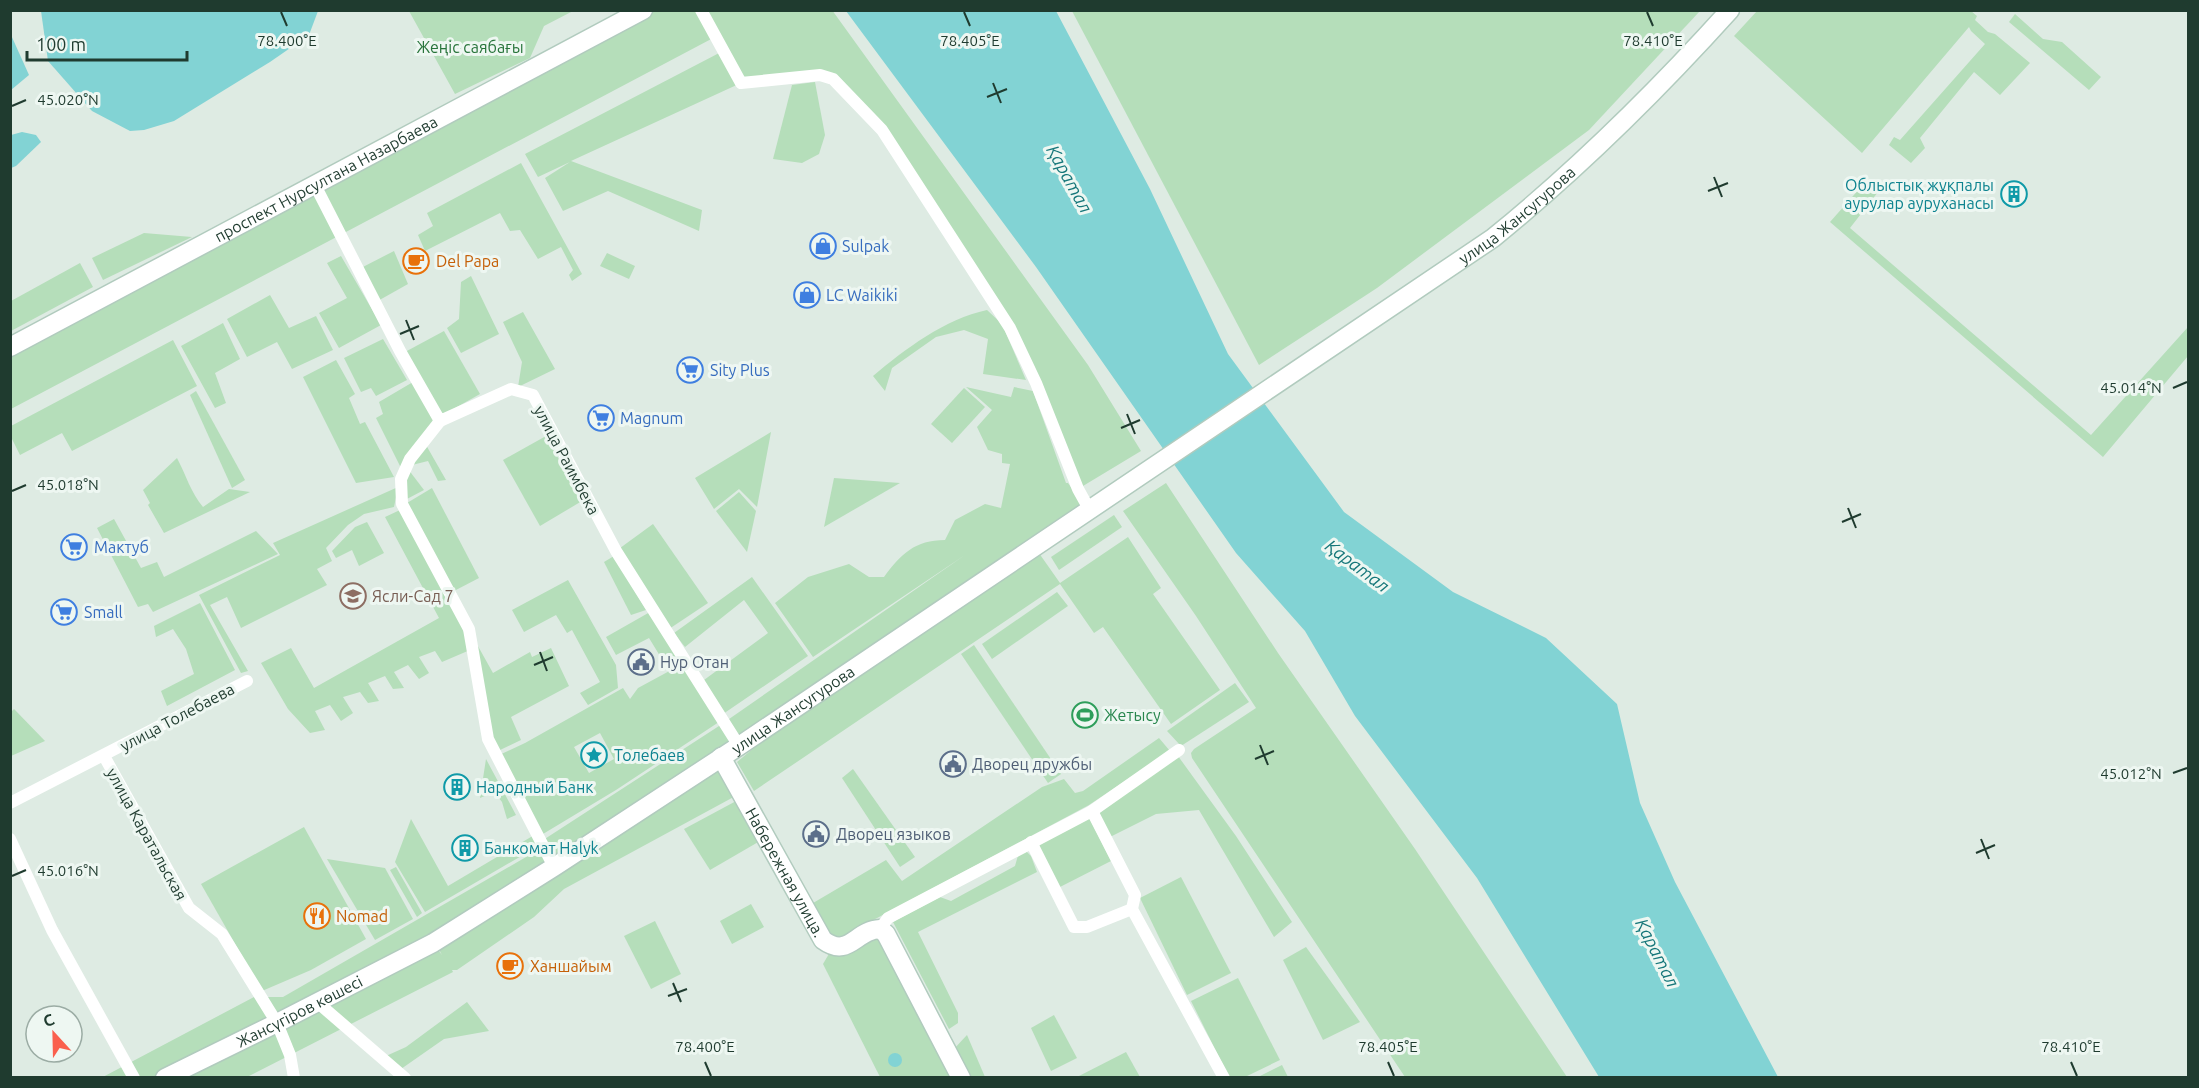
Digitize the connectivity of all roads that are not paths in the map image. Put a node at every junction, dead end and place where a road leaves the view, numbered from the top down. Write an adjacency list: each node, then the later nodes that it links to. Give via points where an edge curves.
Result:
1 (643, 10): 4 (main road, проспект Нурсултана Назарбаева)
2 (701, 10): 7 (street, via 741,82 820,75 833,79 882,130 1010,328)
3 (1730, 10): 7 (main road, улица Жансугурова, via 1624,122 1492,238)
4 (315, 185): 5 (main road, проспект Нурсултана Назарбаева); 6 (street, via 399,351)
5 (10, 346)
6 (440, 421): 9 (street, улица Раимбека, via 511,389 533,395 616,552); 17 (street, via 410,459 401,479 402,504 469,628 488,740)
7 (1089, 509): 9 (main road, улица Жансугурова)
8 (247, 681): 11 (street, улица Толебаева)
9 (739, 746): 12 (main road, улица Жансугурова)
10 (1179, 750): 14 (street)
11 (104, 756): 13 (street, улица Толебаева); 22 (street, улица Каратальская, via 189,908 222,934)
12 (721, 757): 17 (main road, улица Жансугурова); 19 (main road, Набережная улица., via 823,940 833,947 845,946 870,930)
13 (10, 803)
14 (1092, 811): 16 (street); 18 (street, via 1135,895)
15 (10, 839): 23 (street, via 52,930)
16 (1030, 842): 18 (street, via 1074,927 1087,927); 19 (street, via 888,918)
17 (554, 867): 20 (main road, улица Жансугурова)
18 (1132, 909): 28 (street)
19 (880, 929): 27 (main road)
20 (433, 943): 21 (main road, Жансүгіров көшесі)
21 (317, 1002): 22 (main road, Жансүгіров көшесі); 26 (street)
22 (277, 1023): 24 (main road, Жансүгіров көшесі); 25 (street, улица Каратальская)
23 (134, 1077)
24 (165, 1077)
25 (294, 1077)
26 (405, 1077)
27 (961, 1077)
28 (1224, 1077)

